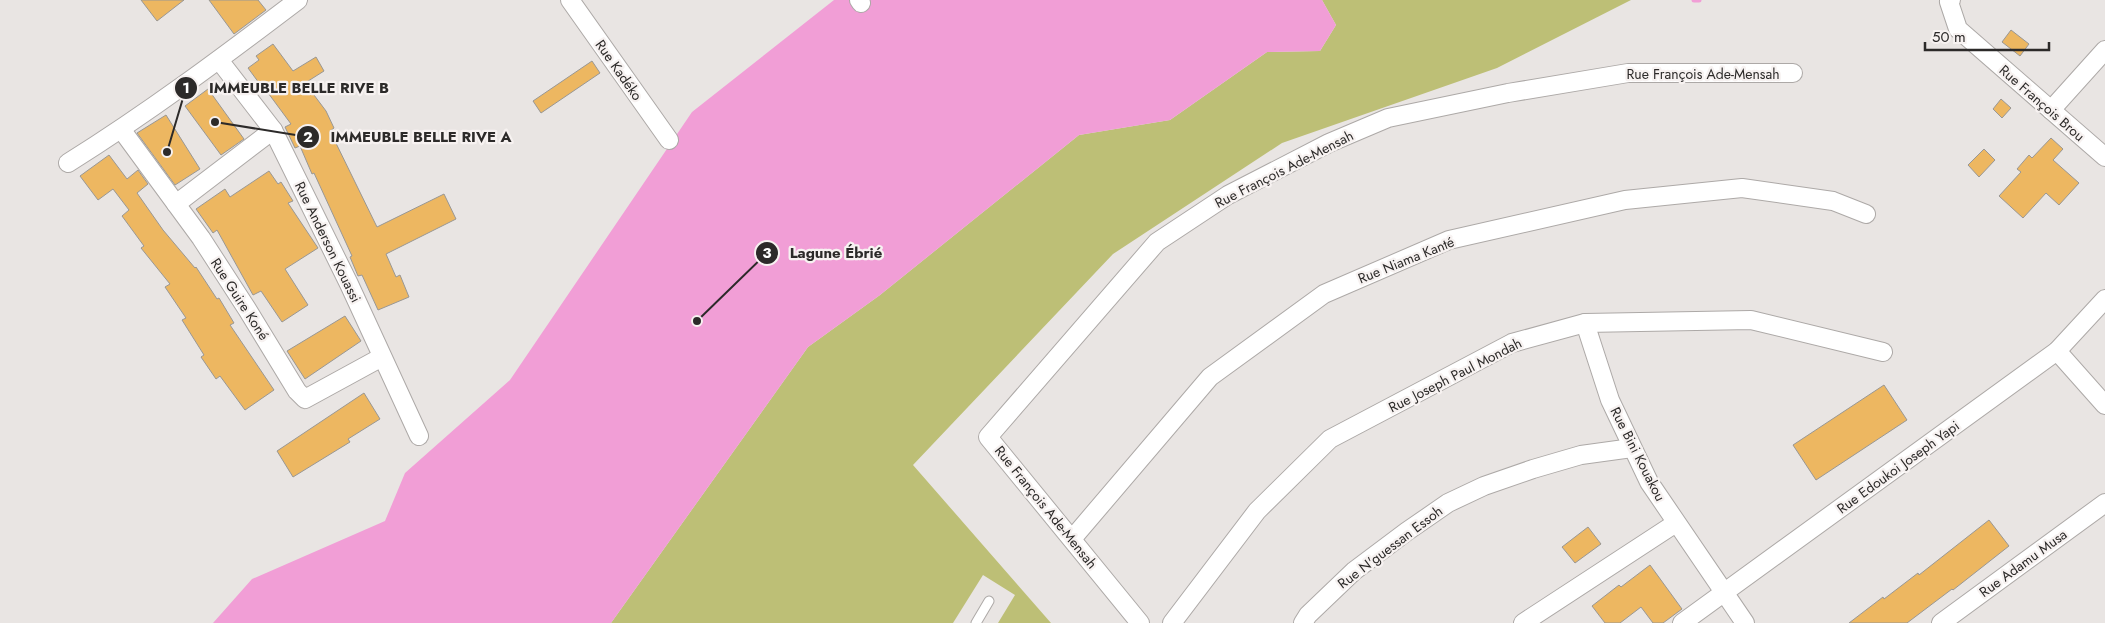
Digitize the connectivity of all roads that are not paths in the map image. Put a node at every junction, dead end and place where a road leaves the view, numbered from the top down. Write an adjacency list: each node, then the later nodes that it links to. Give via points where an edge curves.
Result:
1 (298, 0): 5 (street)
2 (570, 0): 10 (street, Rue Kadéko)
3 (1951, 0): 7 (street, Rue François Brou, via 1958,29)
4 (2105, 50): 7 (street)
5 (219, 60): 8 (street); 9 (street, Rue Anderson Kouassi)
6 (1793, 73): 25 (street, Rue François Ade-Mensah, via 1628,73 1388,118 1329,143 1228,195 1157,242 988,436)
7 (2051, 110): 11 (street, Rue François Brou)
8 (122, 129): 12 (street); 13 (street, Rue Guire Koné)
9 (273, 130): 13 (street); 19 (street, Rue Anderson Kouassi)
10 (669, 140)
11 (2105, 157)
12 (68, 163)
13 (176, 204): 19 (street, Rue Guire Koné, via 248,308 297,391 305,399)
14 (1866, 214): 25 (street, Rue Niama Kanté, via 1833,201 1742,188 1625,200 1449,240 1324,294 1210,377)
15 (2105, 300): 17 (street, Rue Edoukoi Joseph Yapi)
16 (1585, 323): 18 (street, Rue Joseph Paul Mondah, via 1751,320); 22 (street, Rue Bini Kouakou, via 1610,400); 30 (street, Rue Joseph Paul Mondah, via 1512,342 1330,439 1256,511)
17 (2057, 351): 20 (street); 26 (street, Rue Edoukoi Joseph Yapi)
18 (1883, 352)
19 (382, 357): 21 (street, Rue Anderson Kouassi)
20 (2105, 405)
21 (418, 436)
22 (1632, 448): 24 (street, Rue Bini Kouakou, via 1649,482); 31 (street, Rue N'guessan Essoh, via 1582,455 1533,469 1448,503 1354,571)
23 (2105, 503): 35 (street, Rue Adamu Musa)
24 (1676, 522): 26 (street, Rue Bini Kouakou); 32 (street)
25 (1072, 539): 29 (street, Rue François Ade-Mensah)
26 (1724, 594): 33 (street, Rue Edoukoi Joseph Yapi); 34 (street, Rue Bini Kouakou)
27 (990, 601): 28 (lane)
28 (976, 623)
29 (1140, 623)
30 (1172, 623)
31 (1302, 623)
32 (1523, 623)
33 (1682, 623)
34 (1745, 623)
35 (1942, 623)

